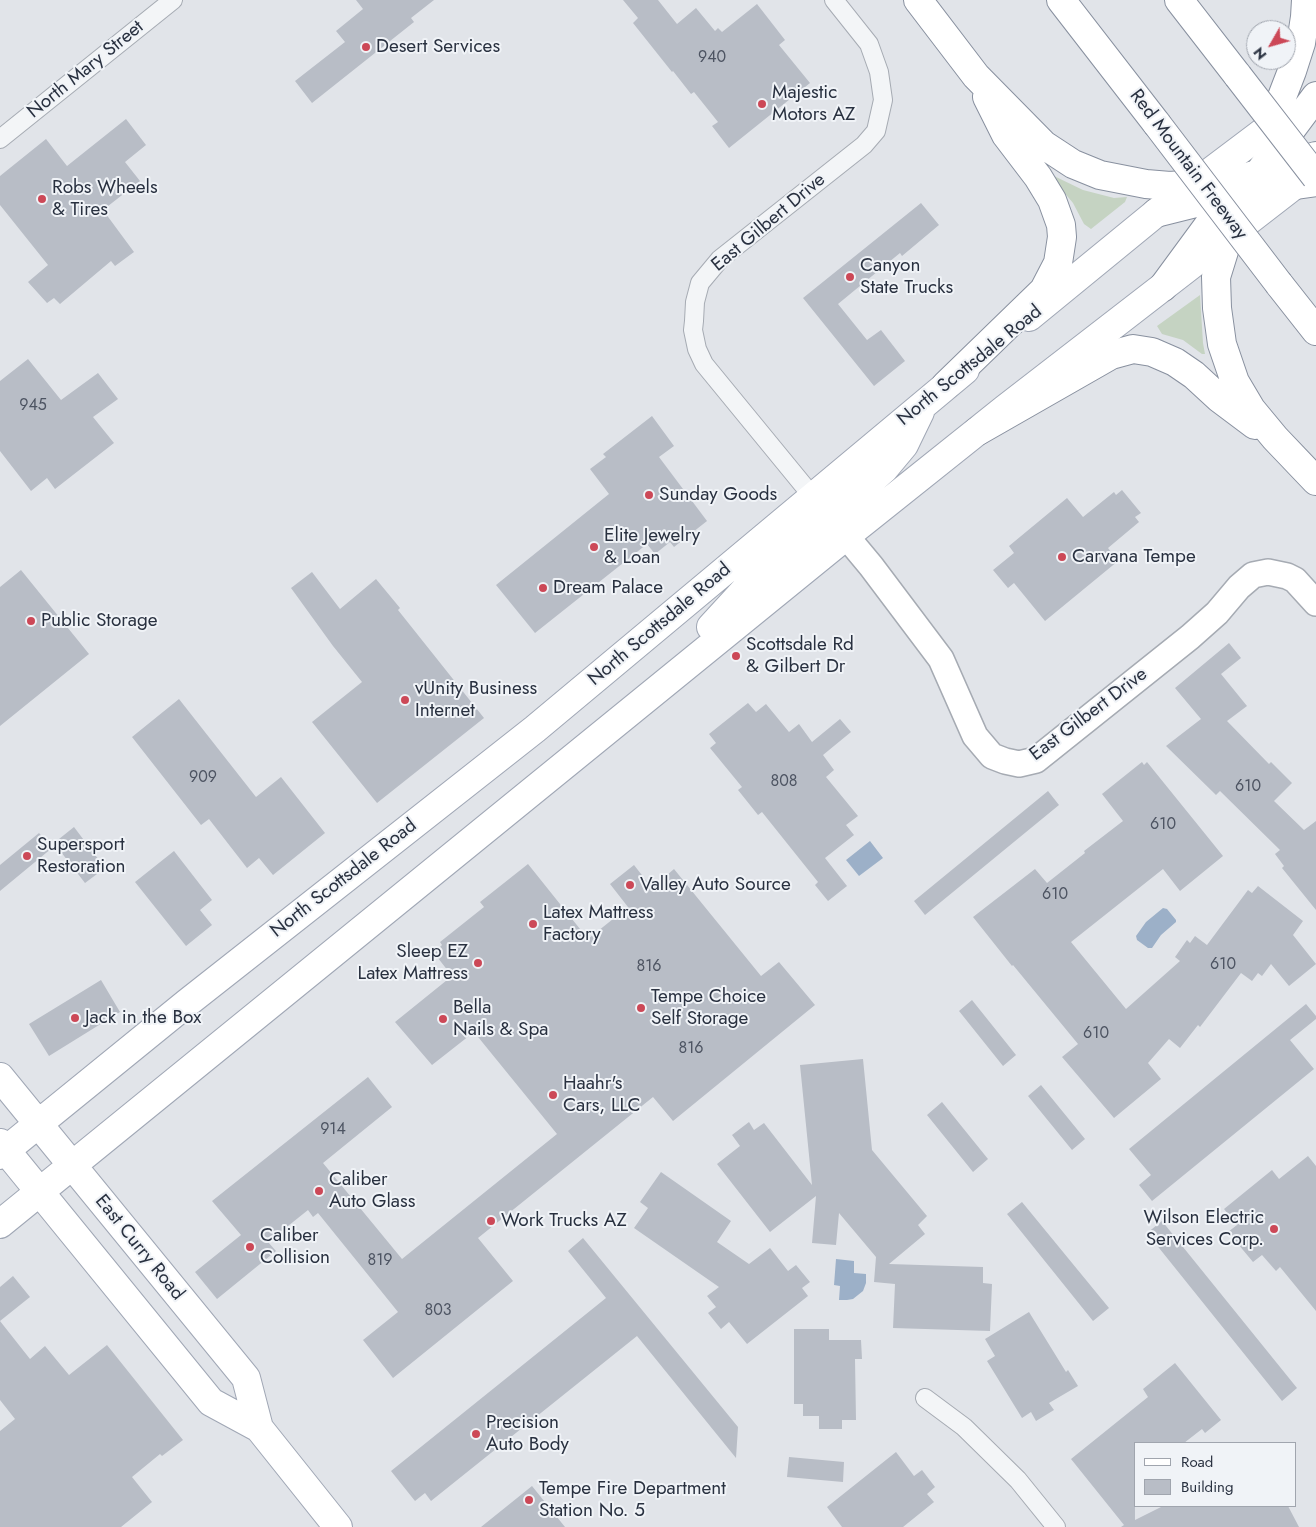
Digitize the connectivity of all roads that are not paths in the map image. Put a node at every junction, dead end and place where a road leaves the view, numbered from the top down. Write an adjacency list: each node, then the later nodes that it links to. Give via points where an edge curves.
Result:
1 (173, 0): 11 (street, North Mary Street)
2 (834, 0): 25 (street, East Gilbert Drive, via 869,44 879,72 883,100 876,131 864,145 720,259 700,284 693,330 704,364)
3 (918, 0): 7 (main road)
4 (1061, 0): 20 (main road, Red Mountain Freeway, bridge)
5 (1179, 0): 14 (main road, bridge, via 1238,76)
6 (1306, 0): 10 (main road, via 1301,43)
7 (976, 76): 15 (main road, via 1044,145 1073,164 1100,175 1146,184); 21 (main road, via 1006,135 1052,200 1062,237 1058,263 1044,290)
8 (1316, 92): 10 (main road, North Scottsdale Road)
9 (1316, 96): 16 (main road)
10 (1270, 128): 15 (main road, North Scottsdale Road); 16 (main road)
11 (0, 139)
12 (1316, 156): 16 (main road)
13 (1316, 168): 14 (main road)
14 (1309, 181): 16 (main road); 18 (main road)
15 (1195, 184): 16 (main road); 17 (main road, North Scottsdale Road)
16 (1246, 185): 17 (main road); 18 (main road); 19 (main road)
17 (1156, 213): 21 (main road, North Scottsdale Road)
18 (1229, 236): 19 (main road); 23 (main road, via 1216,277 1222,344 1235,382 1251,409)
19 (1163, 286): 22 (main road)
20 (1316, 331)
21 (936, 393): 25 (main road, North Scottsdale Road); 26 (main road, via 904,445 839,513 839,528)
22 (978, 430): 23 (main road, via 1111,355 1133,349 1152,352 1175,362); 26 (main road)
23 (1275, 438): 24 (main road)
24 (1316, 481)
25 (813, 497): 28 (main road, via 821,510 815,528 756,578 703,634); 30 (main road, North Scottsdale Road, via 535,729)
26 (846, 536): 27 (street, East Gilbert Drive, via 932,645 975,736 992,756 1019,764 1036,760 1190,637 1253,575 1268,572 1287,576 1306,590); 28 (main road)
27 (1316, 603)
28 (674, 676): 32 (main road)
29 (0, 1077): 30 (main road, East Curry Road)
30 (38, 1123): 31 (main road, North Scottsdale Road); 32 (main road, East Curry Road)
31 (2, 1149): 33 (main road, East Curry Road)
32 (72, 1166): 33 (main road); 36 (main road, East Curry Road, via 246,1378)
33 (40, 1191): 34 (main road); 36 (main road, East Curry Road, via 211,1402)
34 (0, 1224)
35 (924, 1398): 38 (street, via 978,1440 1029,1492)
36 (259, 1428): 37 (main road, East Curry Road)
37 (338, 1527)
38 (1056, 1527)

